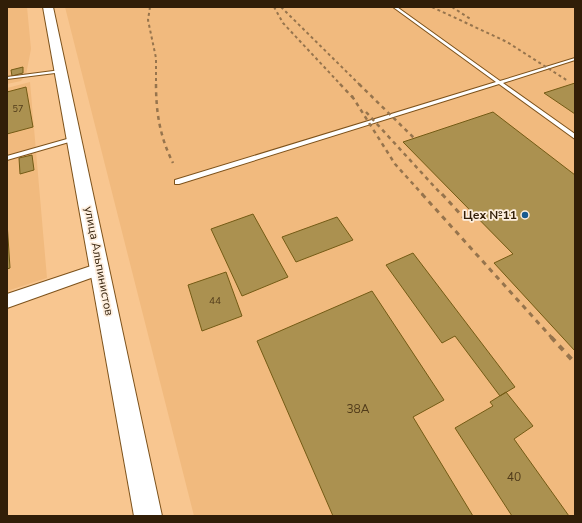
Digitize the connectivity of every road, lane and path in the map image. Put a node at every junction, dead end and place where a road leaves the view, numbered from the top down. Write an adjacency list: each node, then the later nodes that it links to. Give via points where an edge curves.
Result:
1 (48, 7): 4 (main road, улица Альпинистов)
2 (395, 7): 6 (lane)
3 (575, 59): 6 (lane)
4 (60, 71): 5 (lane); 8 (main road, улица Альпинистов)
5 (7, 78)
6 (500, 82): 7 (lane); 10 (lane)
7 (575, 136)
8 (74, 139): 9 (lane); 11 (main road, улица Альпинистов)
9 (7, 158)
10 (177, 182)
11 (100, 268): 12 (street); 13 (main road, улица Альпинистов)
12 (7, 301)
13 (148, 516)

